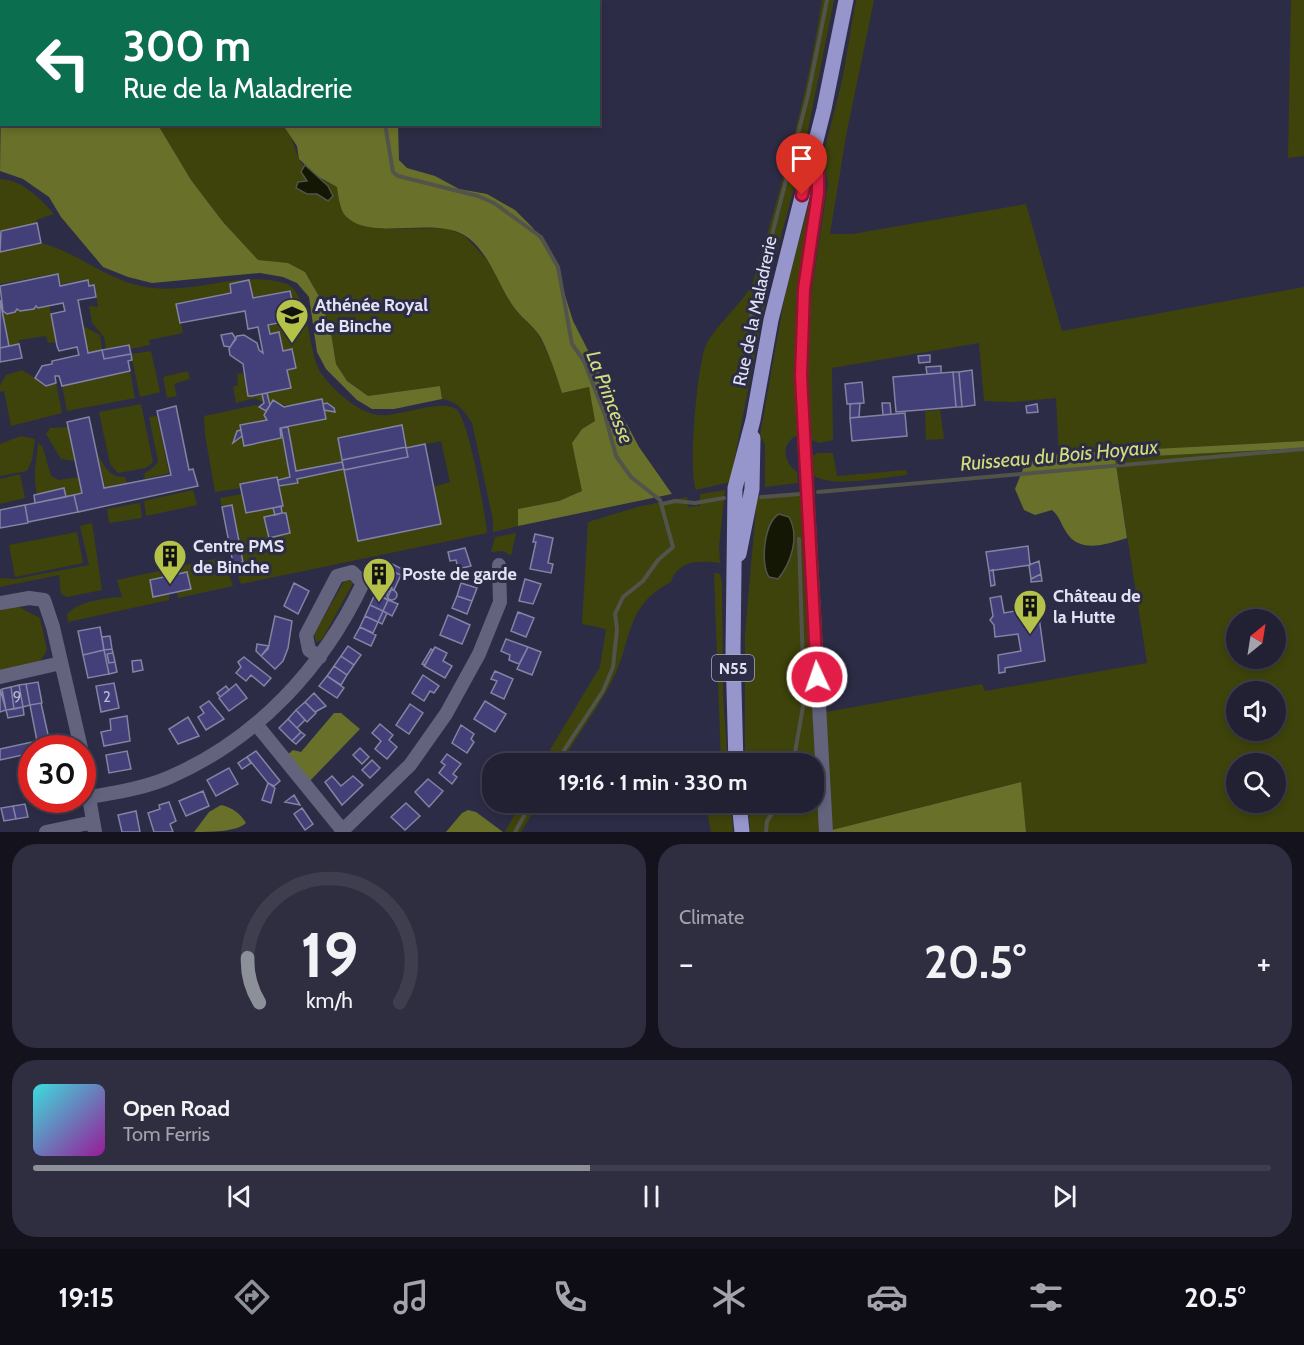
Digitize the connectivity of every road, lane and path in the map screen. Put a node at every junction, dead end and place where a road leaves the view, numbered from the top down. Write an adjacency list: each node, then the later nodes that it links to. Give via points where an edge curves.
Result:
1 (846, 0): 2 (main road, Rue de la Maladrerie / N55)
2 (813, 153): 10 (main road, Rue de la Maladrerie / N55, via 784,259 753,420 735,488 732,524); 17 (street, via 818,193 801,337)
3 (499, 565): 14 (street, via 500,602 447,714 410,765)
4 (0, 603): 6 (street, via 29,598 44,600)
5 (320, 657): 5 (street, via 363,583 352,572 337,576 306,635 309,650); 8 (street)
6 (61, 663): 7 (street); 9 (street)
7 (0, 677)
8 (256, 724): 11 (street, via 211,756 169,777 139,788); 14 (street)
9 (78, 735)
10 (736, 753)
11 (96, 796)
12 (740, 813): 16 (main road)
13 (94, 827): 15 (street)
14 (342, 831)
15 (46, 832)
16 (742, 832)
17 (826, 832)

